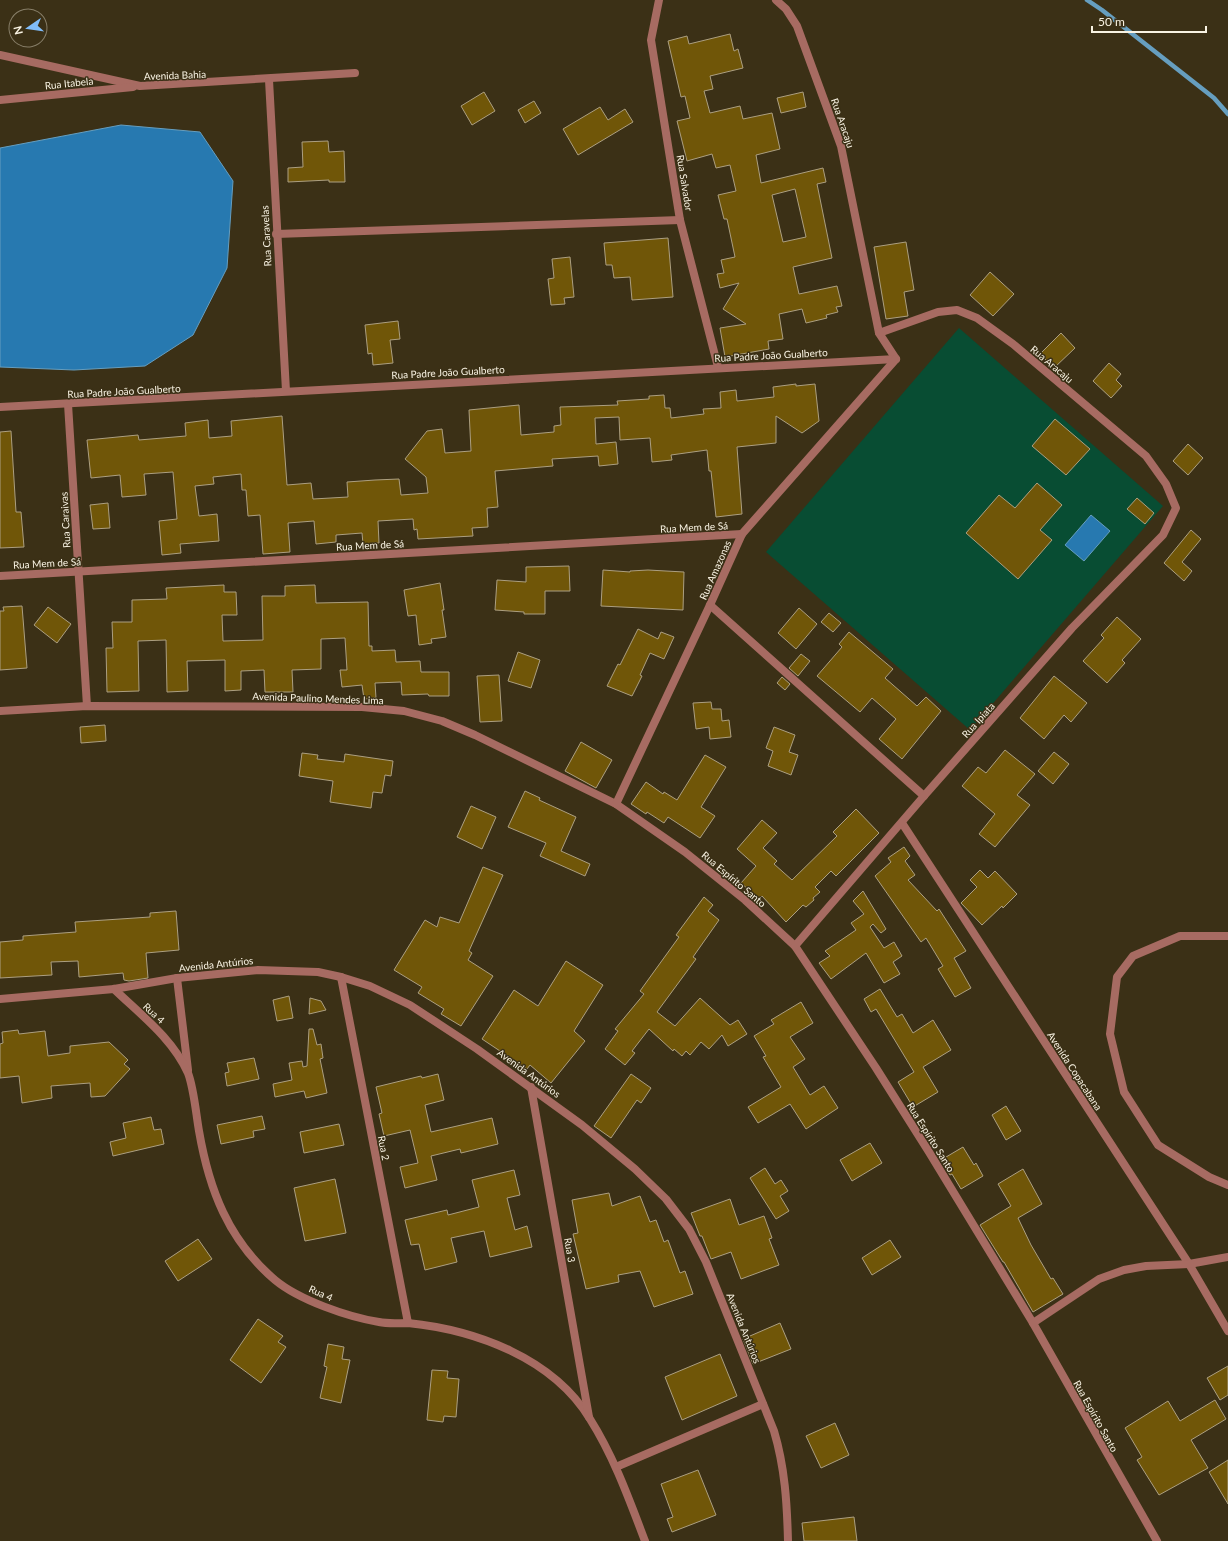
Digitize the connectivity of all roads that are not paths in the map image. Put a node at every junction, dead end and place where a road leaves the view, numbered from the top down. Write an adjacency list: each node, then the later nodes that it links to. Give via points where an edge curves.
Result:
1 (659, 0): 8 (street, Rua Salvador, via 651,40)
2 (776, 0): 10 (street, Rua Aracaju, via 786,9 797,26 841,146)
3 (0, 55): 6 (street, Avenida Bahia)
4 (355, 74): 5 (street, Avenida Bahia)
5 (269, 80): 6 (street, Avenida Bahia); 9 (street, Rua Caravelas)
6 (140, 86): 7 (street, Rua Itabela)
7 (0, 100)
8 (680, 220): 9 (street); 12 (street, Rua Salvador)
9 (276, 234): 13 (street, Rua Caravelas)
10 (879, 333): 11 (street, Rua Aracaju); 16 (street, Rua Aracaju, via 938,312 957,310 977,318 1013,344 1146,456 1166,484)
11 (896, 359): 12 (street, Rua Padre João Gualberto); 17 (street, Rua Amazonas)
12 (718, 367): 13 (street, Rua Padre João Gualberto)
13 (286, 391): 14 (street, Rua Padre João Gualberto)
14 (68, 404): 15 (street, Rua Padre João Gualberto); 18 (street, Rua Caraivas)
15 (0, 407)
16 (1176, 508): 23 (street, Rua Ipiata, via 1163,536 1072,628)
17 (742, 534): 18 (street, Rua Mem de Sá); 20 (street, Rua Amazonas)
18 (78, 572): 19 (street, Rua Mem de Sá); 21 (street, Rua Caraivas)
19 (0, 576)
20 (710, 605): 23 (street); 24 (street, Rua Amazonas)
21 (87, 706): 22 (street, Avenida Paulino Mendes Lima); 24 (street, Avenida Paulino Mendes Lima, via 362,707 404,711 442,721 475,735)
22 (0, 711)
23 (924, 796): 25 (street, Rua Ipiata)
24 (616, 804): 27 (street, Rua Espírito Santo, via 685,852 745,900)
25 (902, 823): 27 (street, Rua Ipiata); 36 (street, Avenida Copacabana)
26 (1228, 936): 34 (street, via 1180,936 1133,956 1117,977 1110,1034 1124,1092 1158,1144 1209,1177)
27 (795, 946): 38 (street, Rua Espírito Santo, via 888,1087)
28 (341, 977): 29 (street, Avenida Antúrios, via 318,972 258,970); 33 (street, Avenida Antúrios, via 370,986 410,1005); 37 (street, Rua 2)
29 (177, 978): 30 (street, Avenida Antúrios); 32 (street, Rua 4)
30 (114, 989): 31 (street, Avenida Antúrios); 32 (street, Rua 4, via 170,1042)
31 (0, 999)
32 (188, 1075): 37 (street, Rua 4, via 203,1156 217,1201 237,1239 255,1260 276,1280 298,1294 347,1316 380,1323)
33 (531, 1087): 41 (street, Avenida Antúrios, via 582,1124 635,1169 666,1199 688,1229 706,1262); 42 (street, Rua 3)
34 (1228, 1184)
35 (1228, 1257): 36 (street)
36 (1189, 1264): 38 (street, via 1146,1266 1124,1270 1100,1279); 39 (street, Avenida Copacabana)
37 (408, 1323): 40 (street, Rua 4, via 475,1336 513,1352 552,1377)
38 (1033, 1323): 46 (street, Rua Espírito Santo)
39 (1228, 1331)
40 (572, 1395): 42 (street, Rua 3)
41 (763, 1404): 43 (street); 45 (street, Avenida Antúrios, via 782,1458 787,1496)
42 (589, 1417): 43 (street, Rua 3)
43 (616, 1467): 44 (street, Rua 3)
44 (645, 1541)
45 (788, 1541)
46 (1157, 1541)

